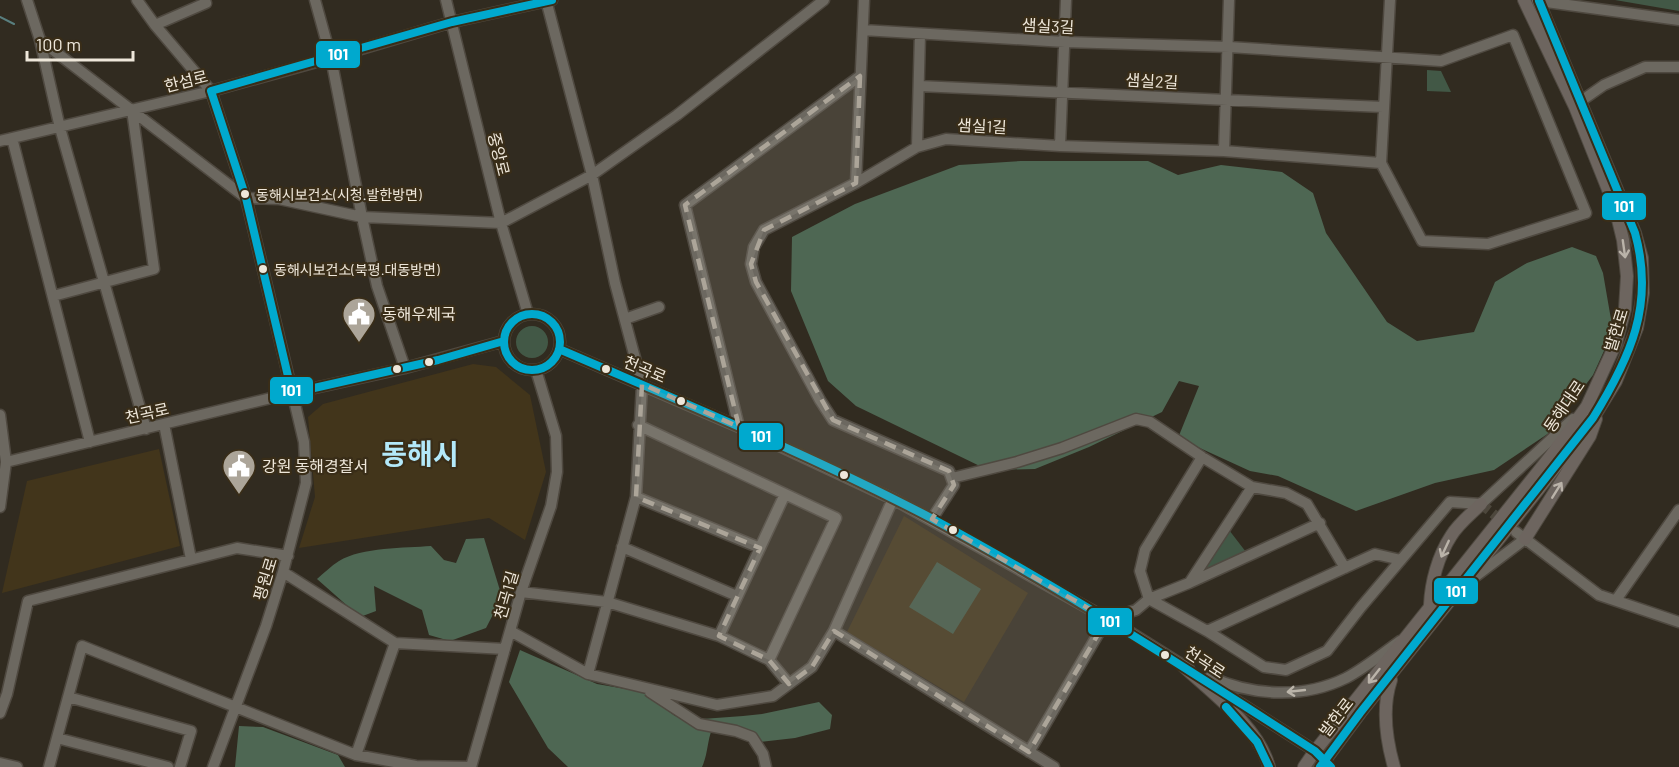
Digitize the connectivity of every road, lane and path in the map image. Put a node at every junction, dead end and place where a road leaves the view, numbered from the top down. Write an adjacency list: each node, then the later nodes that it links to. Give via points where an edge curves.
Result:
1 (27, 0): 19 (street)
2 (137, 0): 16 (street)
3 (205, 0): 16 (street, via 206,3)
4 (315, 0): 23 (street)
5 (446, 0): 15 (street, 중앙로)
6 (548, 0): 15 (street, 한섬로); 40 (street)
7 (824, 0): 40 (street, via 677,115)
8 (864, 0): 17 (street)
9 (1066, 0): 20 (street)
10 (1230, 0): 21 (street)
11 (1390, 0): 22 (street)
12 (1524, 0): 56 (main road, 동해대로, one-way to 56, via 1575,107 1615,207 1623,240 1625,309)
13 (1536, 0): 14 (street); 30 (main road, 발한로)
14 (1679, 20)
15 (452, 22): 23 (street, 한섬로); 44 (street, 중앙로)
16 (154, 25): 27 (street)
17 (863, 30): 18 (street, 샘실3길); 25 (street)
18 (920, 34): 20 (street, 샘실3길); 26 (street)
19 (40, 40): 32 (street); 33 (street)
20 (1065, 42): 21 (street, 샘실3길); 28 (street)
21 (1229, 47): 22 (street, 샘실3길); 29 (street)
22 (1385, 56): 31 (street); 39 (street, 샘실3길, via 1441,61 1513,34 1586,213 1488,244 1422,241)
23 (331, 58): 27 (street, 한섬로); 43 (street)
24 (1679, 67): 30 (street, via 1645,67 1604,85)
25 (860, 76): 41 (street); 60 (street, via 685,205)
26 (919, 86): 28 (street, 샘실2길); 37 (street)
27 (211, 91): 32 (street, 한섬로); 42 (street, 평원로)
28 (1062, 91): 29 (street, 샘실2길); 36 (street)
29 (1226, 101): 31 (street, 샘실2길); 38 (street)
30 (1581, 101): 56 (main road, 발한로, via 1642,258 1643,293 1636,328 1617,381)
31 (1383, 107): 39 (street)
32 (132, 111): 33 (street, 한섬로); 42 (street); 45 (street, via 154,269)
33 (60, 128): 34 (street, 한섬로); 45 (street)
34 (12, 138): 35 (street, 한섬로); 46 (street)
35 (0, 141)
36 (1060, 146): 37 (street, 샘실1길, via 946,139); 38 (street, 샘실1길)
37 (917, 147): 41 (street, 샘실1길)
38 (1224, 151): 39 (street, 샘실1길)
39 (1381, 163)
40 (592, 175): 44 (street); 49 (street)
41 (856, 183): 65 (street, 샘실1길, via 764,230 754,247 751,264 756,282 833,420 948,471)
42 (246, 198): 43 (street, via 279,199); 55 (street, 평원로)
43 (362, 217): 44 (street); 52 (street, via 378,286)
44 (501, 223): 48 (street, 중앙로)
45 (105, 283): 46 (street); 61 (street)
46 (52, 296): 62 (street)
47 (659, 307): 49 (street)
48 (528, 314): 50 (street, via 515,319); 51 (street, via 554,323 559,333)
49 (626, 319): 54 (street)
50 (504, 341): 52 (street, 천곡로); 53 (street, via 512,362)
51 (559, 349): 53 (street, via 550,363); 54 (street, 천곡로)
52 (405, 368): 55 (street, 천곡로)
53 (536, 370): 85 (street, 천곡1길, via 556,436 557,472 551,506)
54 (642, 384): 59 (street); 60 (street, 천곡로)
55 (292, 393): 58 (street, 천곡로); 78 (street, 평원로, via 304,442 306,483)
56 (1593, 408): 70 (street); 75 (main road, one-way to 56, via 1590,436); 84 (main road, 발한로, via 1538,490); 90 (main road, 동해대로)
57 (0, 415): 64 (street)
58 (164, 424): 61 (street, 천곡로); 79 (street)
59 (638, 424): 67 (street); 68 (street)
60 (739, 427): 69 (street, 천곡로)
61 (146, 429): 62 (street, 천곡로)
62 (90, 442): 64 (street, 천곡로)
63 (1202, 457): 65 (street, via 1150,422 1136,419 1062,448); 66 (street); 87 (street, via 1145,550 1140,571)
64 (6, 462): 71 (street)
65 (952, 478): 73 (street, via 954,485)
66 (1252, 487): 74 (street, via 1286,493 1308,504); 83 (street)
67 (785, 494): 77 (street); 100 (street, via 836,518)
68 (636, 497): 76 (street); 77 (street)
69 (893, 499): 73 (street, 천곡로); 94 (street)
70 (1481, 504): 80 (street, via 1450,502); 90 (main road, one-way to 90, via 1451,535 1436,572)
71 (0, 507)
72 (1679, 510): 88 (street)
73 (932, 519): 91 (street, 천곡로)
74 (1320, 523): 81 (street); 83 (street)
75 (1521, 535): 84 (street); 88 (street, via 1599,594)
76 (622, 547): 86 (street); 89 (street)
77 (760, 548): 86 (street)
78 (288, 556): 79 (street, via 237,548); 82 (street, 평원로)
79 (191, 559): 108 (street, via 28,601)
80 (1401, 560): 81 (street, via 1375,554); 95 (street, via 1328,651 1286,670 1264,667)
81 (1345, 568): 95 (street)
82 (284, 572): 98 (street); 107 (street, 평원로)
83 (1189, 583): 87 (street)
84 (1460, 588): 102 (main road, 발한로)
85 (520, 592): 89 (street); 93 (street, 천곡1길)
86 (737, 596): 96 (street)
87 (1149, 599): 91 (street, via 1136,610); 95 (street)
88 (1616, 600): 92 (street)
89 (607, 602): 96 (street); 103 (street)
90 (1430, 605): 97 (main road, 동해대로)
91 (1107, 619): 101 (street, 천곡로); 111 (street)
92 (1679, 622)
93 (510, 631): 99 (street); 103 (street, 천곡1길)
94 (834, 631): 104 (street, via 812,667); 111 (street)
95 (1207, 631)
96 (719, 636): 100 (street)
97 (1403, 639): 101 (street, one-way to 101, via 1347,677 1321,688 1289,692 1260,692 1227,685); 110 (main road, 동해대로, one-way to 110)
98 (395, 643): 99 (street); 112 (street)
99 (505, 649): 112 (street, via 471,767 416,766)
100 (770, 660): 104 (street)
101 (1183, 666): 110 (street, 천곡로); 122 (main road, via 1244,724 1259,743)
102 (1393, 671): 114 (main road, 발한로); 124 (main road, via 1386,693 1386,711)
103 (588, 674): 105 (street, 천곡1길)
104 (789, 684): 105 (street, 천곡1길, via 773,696 717,705)
105 (642, 687): 120 (street, via 699,724 752,737)
106 (68, 697): 107 (street, via 82,646); 109 (street); 118 (street, via 192,731)
107 (235, 708): 112 (street); 119 (street, 평원로)
108 (0, 713)
109 (57, 738): 116 (street); 117 (street)
110 (1315, 751): 114 (main road); 123 (main road, 동해대로)
111 (1029, 752): 121 (street)
112 (356, 755)
113 (0, 763): 115 (street)
114 (1325, 765)
115 (17, 767)
116 (49, 767)
117 (168, 767)
118 (180, 767)
119 (213, 767)
120 (766, 767)
121 (1054, 767)
122 (1269, 767)
123 (1304, 767)
124 (1394, 767)

